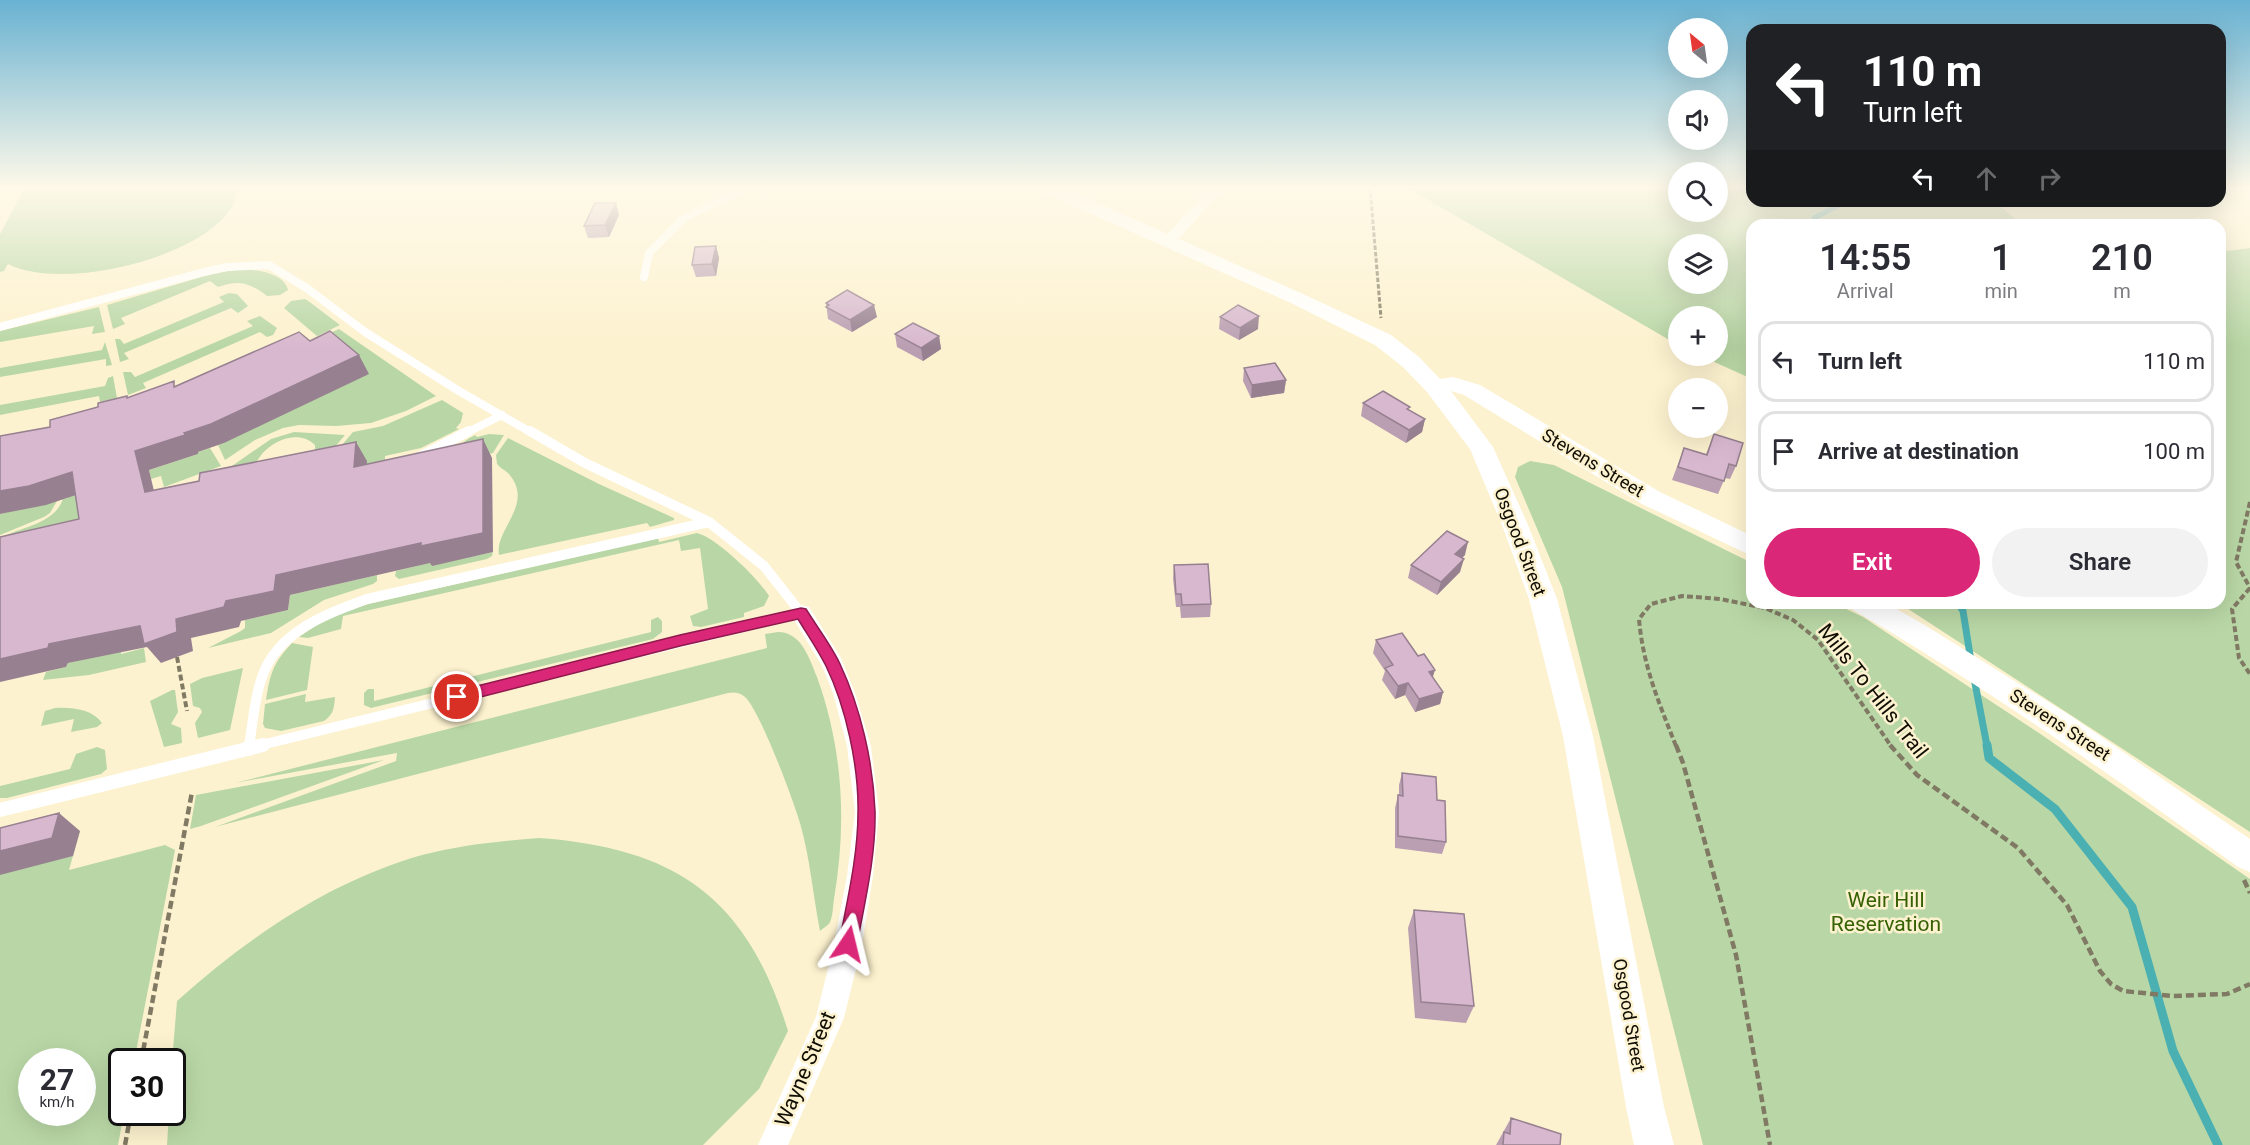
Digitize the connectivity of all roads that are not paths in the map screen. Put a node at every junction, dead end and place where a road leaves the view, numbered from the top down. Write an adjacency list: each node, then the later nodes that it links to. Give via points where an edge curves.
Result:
1 (662, 240): 3 (lane, via 649,253)
2 (1169, 241): 5 (street, Osgood Street, via 1383,340)
3 (644, 277)
4 (0, 327): 6 (lane, via 204,272 269,265 365,332)
5 (1435, 387): 9 (street, Stevens Street, via 1453,384 1472,390 1651,498); 16 (street, Osgood Street, via 1481,447 1543,599 1578,736)
6 (502, 415): 7 (lane); 8 (lane, via 585,463)
7 (412, 460)
8 (709, 522): 11 (lane, via 764,566); 12 (lane, via 333,610 302,627 271,657 262,674)
9 (1746, 545)
10 (1874, 609): 14 (street, Stevens Street, via 2057,722)
11 (801, 613): 12 (lane); 15 (street, Wayne Street, via 833,664 844,693 859,746 867,812 848,944 830,1018)
12 (249, 749): 13 (lane)
13 (0, 810)
14 (2246, 848)
15 (773, 1145)
16 (1654, 1145)

